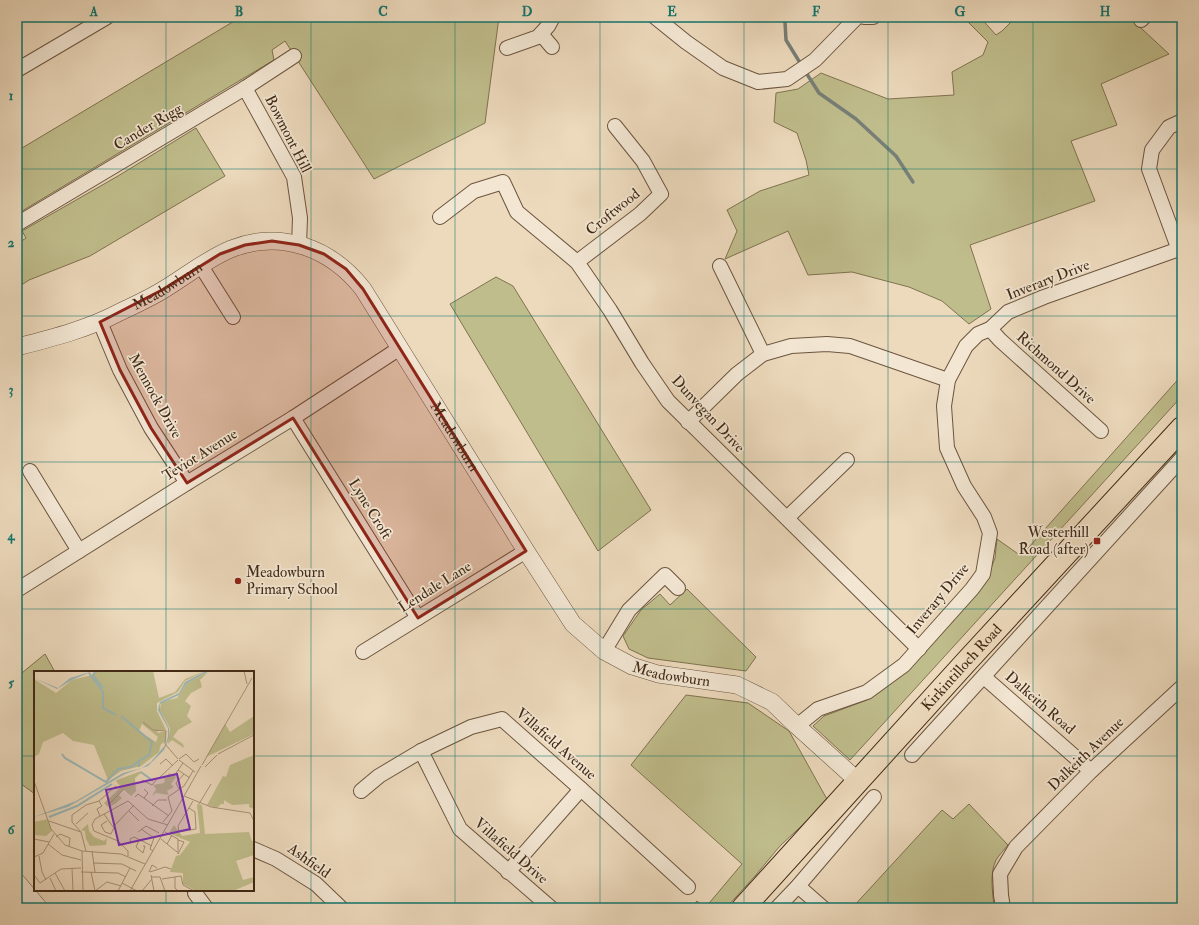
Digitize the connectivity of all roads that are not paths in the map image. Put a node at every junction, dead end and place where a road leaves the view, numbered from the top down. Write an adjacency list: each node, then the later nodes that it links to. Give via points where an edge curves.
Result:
1 (107, 17): 11 (street)
2 (553, 17): 7 (street)
3 (655, 17): 4 (street, via 723,68 758,82 787,79 815,60)
4 (857, 17)
5 (864, 17): 6 (street)
6 (873, 17)
7 (541, 34): 8 (street); 9 (street)
8 (552, 47)
9 (507, 48)
10 (294, 56): 12 (street, Cander Rigg)
11 (17, 70)
12 (246, 88): 16 (street, Cander Rigg); 17 (street, Bowmont Hill, via 294,177 300,218)
13 (1182, 121): 18 (street, via 1169,127 1152,150 1149,169)
14 (615, 126): 19 (street, Croftwood, via 643,161 661,194 640,214)
15 (440, 217): 19 (street, Dunvegan Drive, via 474,191 504,182 517,212)
16 (17, 224)
17 (299, 244): 20 (street, Meadowburn, via 272,241 245,245 220,254); 26 (street, Meadowburn, via 335,261 355,278)
18 (1181, 249): 24 (street, Inverary Drive, via 1008,312)
19 (577, 262): 30 (street, Dunvegan Drive, via 668,401)
20 (201, 266): 22 (street); 23 (street, Meadowburn, via 162,290)
21 (720, 266): 27 (street)
22 (233, 317)
23 (100, 322): 25 (street, Meadowburn); 36 (street, Mennock Drive, via 120,370 151,428)
24 (990, 329): 28 (street, Inverary Drive, via 978,334 966,346); 32 (street, Richmond Drive)
25 (17, 347)
26 (400, 348): 29 (street, Teviot Avenue); 39 (street, Meadowburn)
27 (762, 354): 28 (street, via 791,346 850,346); 30 (street, via 737,374)
28 (948, 380): 43 (street, Inverary Drive, via 944,406 946,448 990,532 983,574)
29 (293, 418): 36 (street, Teviot Avenue); 42 (street, Lyne Croft)
30 (688, 422): 37 (street, Dunvegan Drive)
31 (1182, 428): 52 (main road, Kirkintilloch Road)
32 (1101, 431)
33 (1182, 458): 46 (street)
34 (848, 460): 37 (street)
35 (30, 471): 38 (street)
36 (187, 483): 38 (street, Teviot Avenue)
37 (786, 518): 43 (street, Dunvegan Drive)
38 (79, 551): 41 (street, Teviot Avenue)
39 (526, 551): 42 (street, Lendale Lane); 44 (street, Meadowburn, via 573,624)
40 (678, 588): 44 (street, via 665,575 629,610)
41 (17, 590)
42 (418, 618): 45 (street, Lendale Lane)
43 (918, 649): 48 (street, Inverary Drive, via 904,665 867,692 818,709)
44 (604, 651): 48 (street, Meadowburn, via 632,666 658,674 737,684 772,702)
45 (363, 652)
46 (984, 677): 50 (street); 51 (street, Dalkeith Road)
47 (1182, 687): 51 (street, Dalkeith Avenue)
48 (797, 726): 52 (street, Meadowburn)
49 (421, 751): 53 (street, Villafield Avenue, via 471,727 502,719); 54 (street, Villafield Avenue, via 379,776); 57 (street, Villafield Drive, via 460,829)
50 (912, 755)
51 (1091, 770): 69 (street, Dalkeith Avenue, via 1016,846 1000,874)
52 (859, 782): 66 (main road, Kirkintilloch Road)
53 (581, 789): 57 (street); 60 (street, Villafield Avenue)
54 (361, 791)
55 (874, 798): 59 (street)
56 (254, 849): 64 (street, Ashfield, via 276,859 316,884)
57 (508, 872): 65 (street, Villafield Drive)
58 (17, 882): 62 (street)
59 (798, 886): 67 (street); 68 (street)
60 (688, 887)
61 (196, 891): 63 (street)
62 (39, 908)
63 (206, 908)
64 (341, 908)
65 (551, 908)
66 (743, 908)
67 (777, 908)
68 (823, 908)
69 (1004, 908)

